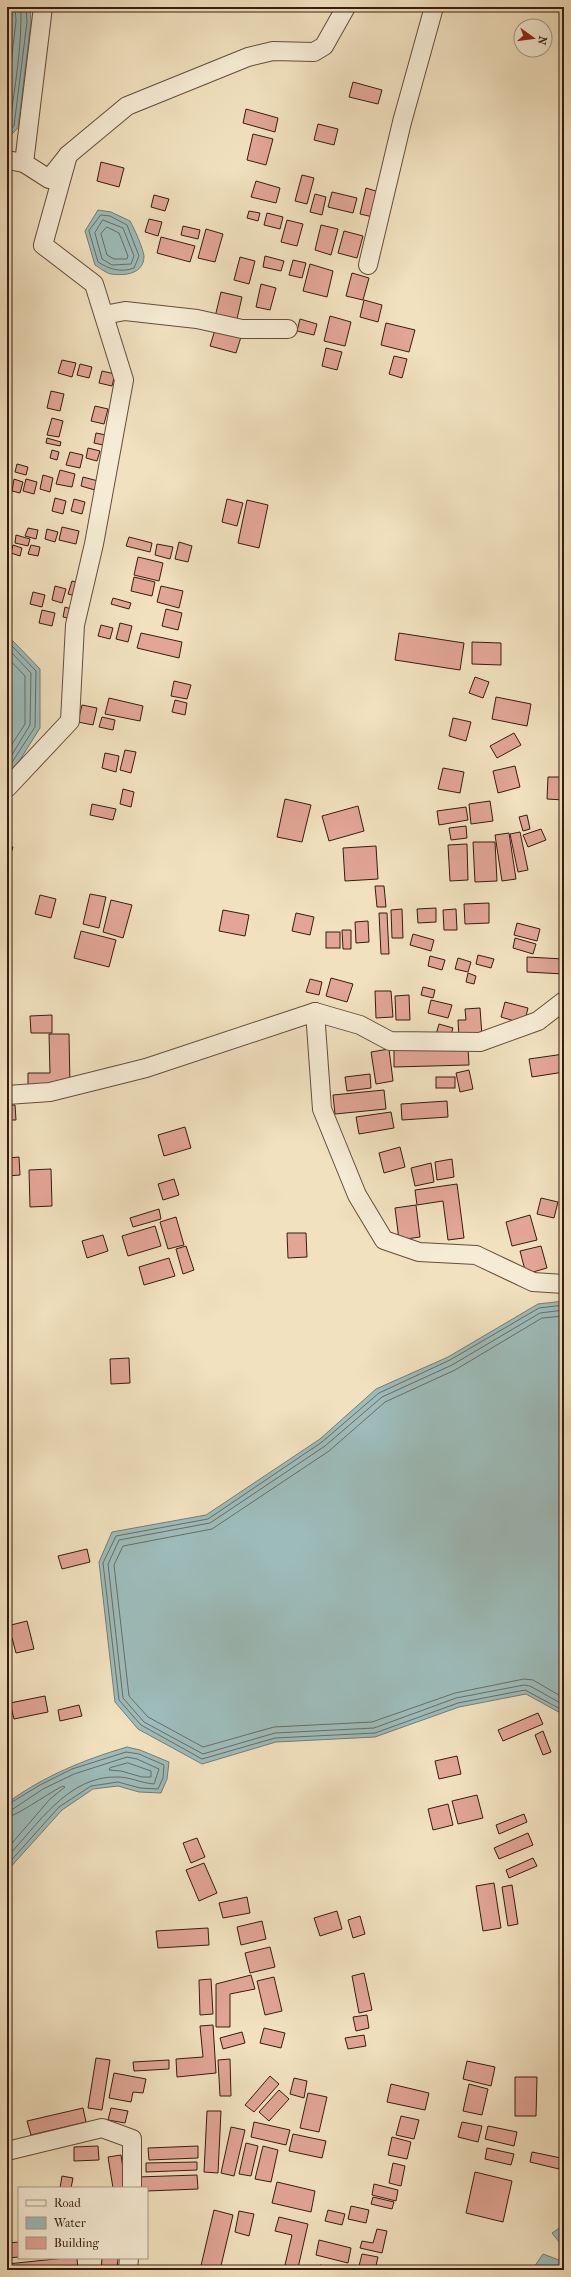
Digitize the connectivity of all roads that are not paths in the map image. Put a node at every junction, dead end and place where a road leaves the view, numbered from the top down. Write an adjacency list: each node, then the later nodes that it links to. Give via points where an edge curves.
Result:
1 (43, 7): 5 (street)
2 (346, 7): 4 (street, via 324,46 314,52 273,51 248,57 127,106)
3 (434, 7): 6 (street, via 402,122)
4 (68, 155): 5 (street, via 49,179); 7 (street, via 43,246 94,284)
5 (16, 162)
6 (368, 265)
7 (104, 315): 8 (street, via 125,311 197,319 242,329); 9 (street, via 124,380 94,544 75,625 70,721)
8 (288, 329)
9 (7, 788)
10 (564, 1001): 11 (street, via 538,1020 480,1042 390,1041 360,1025)
11 (315, 1012): 12 (street, via 146,1068 50,1092); 13 (street, via 322,1109 357,1195 384,1240 418,1252 476,1255 533,1282)
12 (7, 1095)
13 (564, 1284)
14 (7, 2150): 15 (street, via 102,2128 132,2139)
15 (132, 2187)
16 (129, 2259): 17 (street)
17 (128, 2270)

